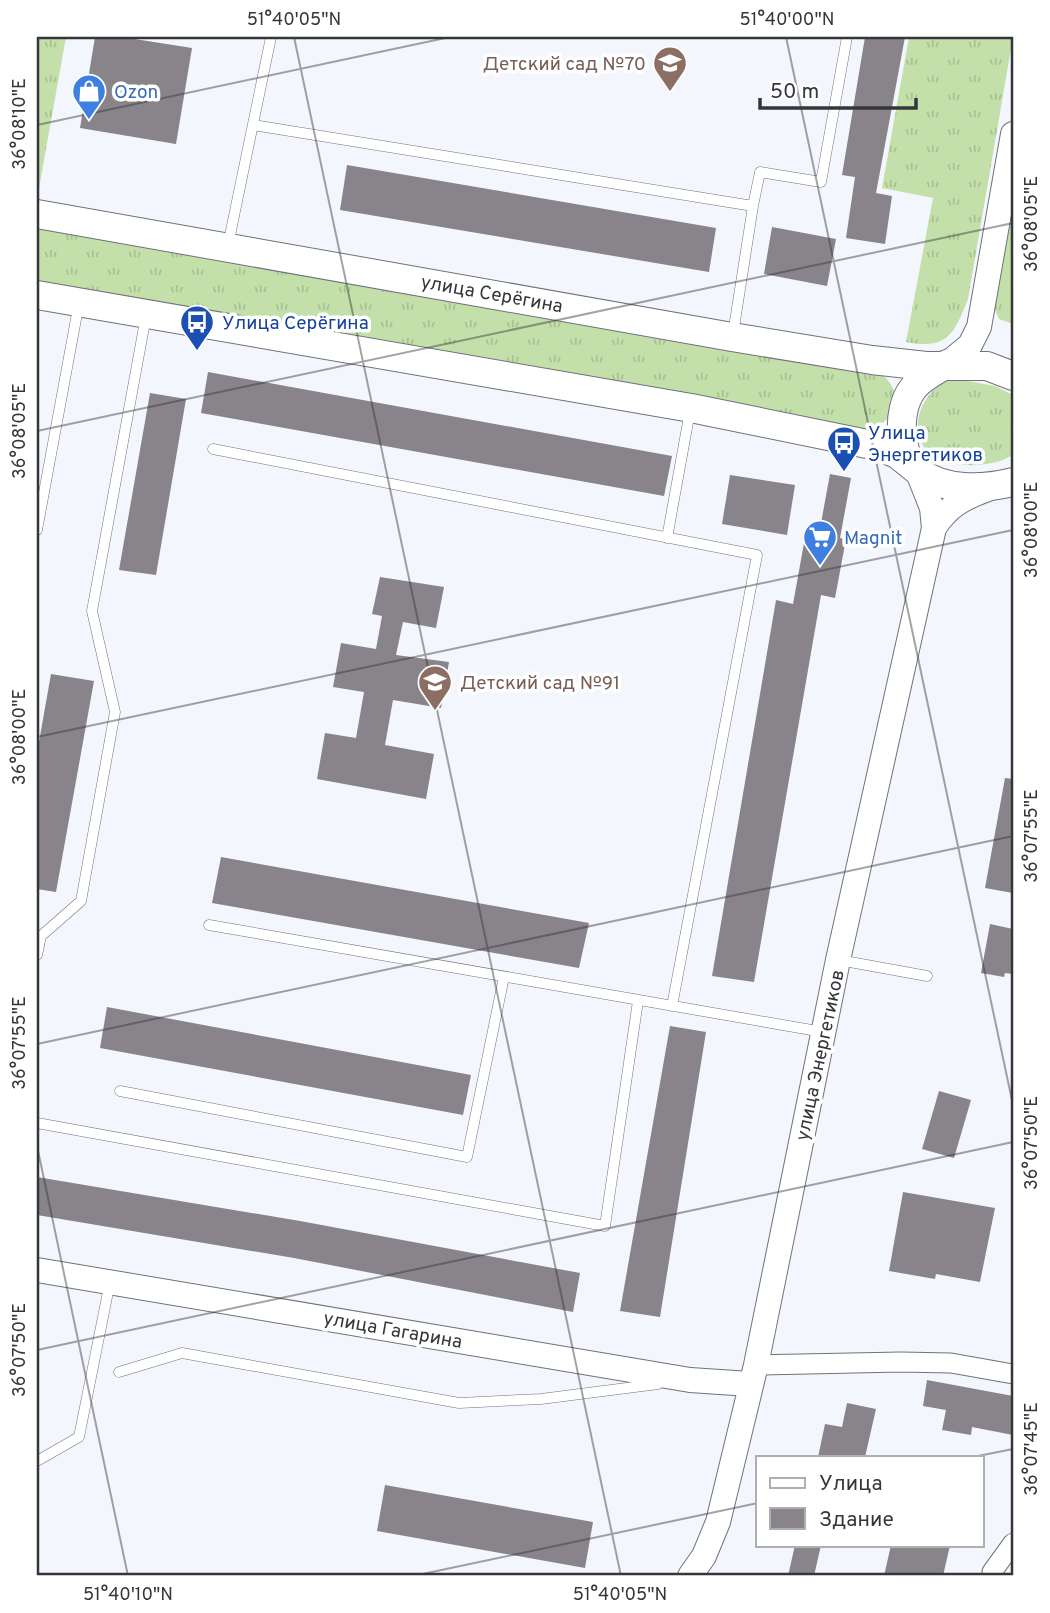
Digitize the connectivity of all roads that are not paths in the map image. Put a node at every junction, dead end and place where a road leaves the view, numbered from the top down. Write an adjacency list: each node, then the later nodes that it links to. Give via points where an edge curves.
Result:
1 (271, 37): 3 (lane)
2 (848, 37): 5 (lane, via 821,182 760,172)
3 (253, 125): 5 (lane); 7 (lane)
4 (1013, 134): 12 (street, via 979,327 970,345)
5 (753, 206): 11 (lane)
6 (37, 214): 7 (main road, улица Серёгина)
7 (228, 246): 11 (main road, улица Серёгина)
8 (37, 295): 9 (main road)
9 (79, 302): 10 (main road); 19 (lane)
10 (146, 314): 14 (main road); 22 (lane, via 92,611 115,712 113,726 81,901 41,936)
11 (732, 337): 12 (main road, улица Серёгина, via 872,360)
12 (947, 364): 13 (main road, улица Серёгина, via 987,366); 16 (main road, via 911,390 903,414 902,435)
13 (1013, 376)
14 (691, 408): 16 (main road, via 877,446); 20 (lane)
15 (213, 449): 20 (lane)
16 (917, 470): 17 (main road, via 954,486); 18 (street, via 932,508)
17 (1010, 481): 18 (street, via 956,502)
18 (934, 528): 23 (street, улица Энергетиков)
19 (37, 530)
20 (667, 538): 27 (lane, via 757,555)
21 (209, 925): 25 (lane)
22 (37, 955)
23 (838, 960): 24 (lane); 28 (street, улица Энергетиков)
24 (927, 976)
25 (504, 977): 26 (lane); 29 (lane, via 467,1157)
26 (638, 1000): 27 (lane); 30 (lane, via 606,1226)
27 (672, 1006): 28 (lane)
28 (823, 1032): 35 (street, улица Энергетиков)
29 (120, 1091)
30 (37, 1123)
31 (37, 1270): 32 (street, улица Гагарина)
32 (110, 1281): 36 (street, улица Гагарина); 37 (lane, via 79,1437)
33 (119, 1372): 36 (lane, via 182,1353 459,1403 541,1399)
34 (1013, 1374): 35 (street, via 951,1363 901,1362)
35 (753, 1375): 36 (street, улица Гагарина); 40 (street, улица Энергетиков, via 718,1522)
36 (690, 1380)
37 (37, 1461)
38 (1013, 1543): 39 (street)
39 (992, 1572)
40 (690, 1576)

